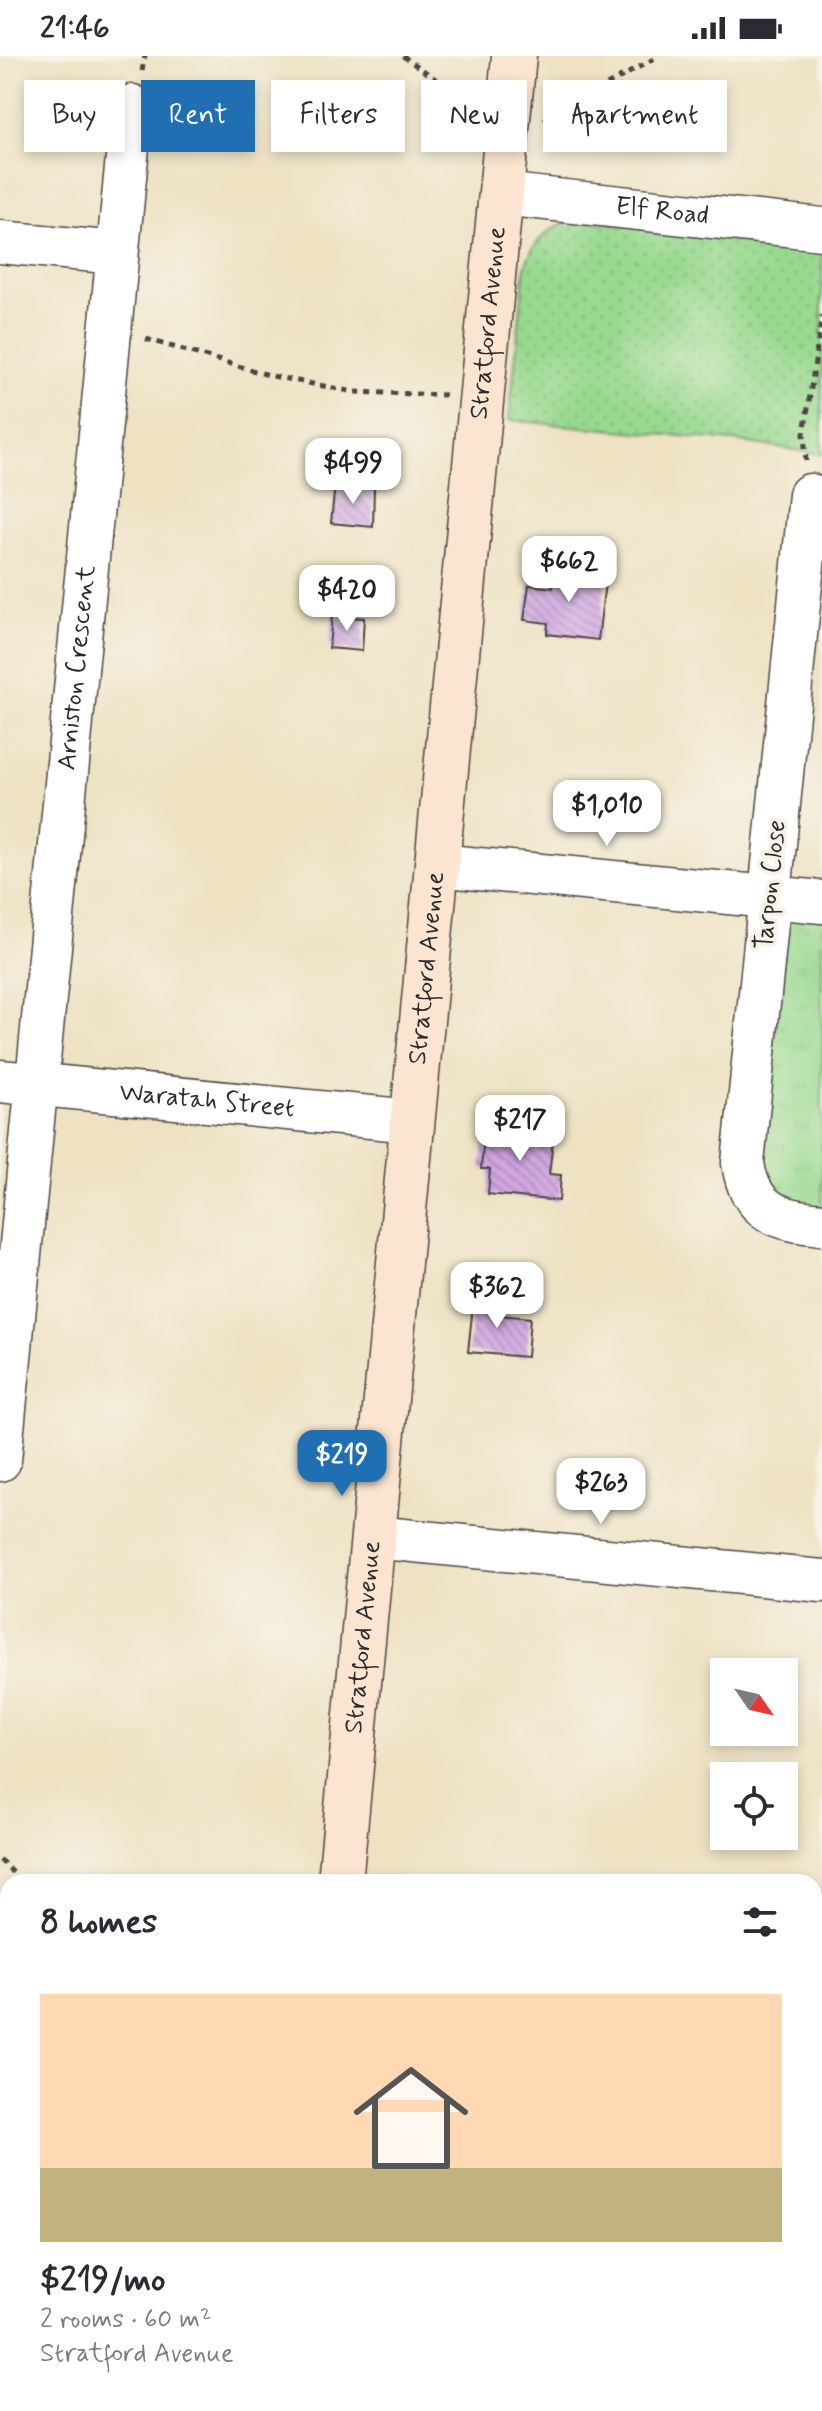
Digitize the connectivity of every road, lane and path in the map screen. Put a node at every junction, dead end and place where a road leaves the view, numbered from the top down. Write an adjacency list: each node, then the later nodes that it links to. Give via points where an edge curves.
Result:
1 (403, 56): 4 (path)
2 (514, 56): 7 (street, Stratford Avenue)
3 (659, 56): 6 (path)
4 (437, 80)
5 (132, 106): 10 (street, Arniston Crescent)
6 (540, 122)
7 (501, 194): 8 (street, Elf Road); 13 (street, Stratford Avenue)
8 (822, 229)
9 (0, 242): 10 (street)
10 (117, 253): 12 (street, Arniston Crescent)
11 (822, 315): 14 (path, via 804,434)
12 (110, 329): 13 (path, via 272,376 354,392); 18 (street, Arniston Crescent)
13 (482, 397): 15 (street, Stratford Avenue)
14 (810, 495): 16 (street, Tarpon Close)
15 (437, 865): 16 (street); 19 (street, Stratford Avenue)
16 (770, 897): 17 (street); 20 (street, Tarpon Close, via 745,1176 756,1199 779,1217)
17 (822, 902)
18 (18, 1083): 19 (street, Waratah Street); 21 (street, Arniston Crescent)
19 (412, 1121): 22 (street, Stratford Avenue)
20 (822, 1224)
21 (1, 1445)
22 (373, 1537): 23 (street); 26 (street, Stratford Avenue)
23 (822, 1581)
24 (0, 1860): 25 (path)
25 (15, 1874)
26 (341, 1874)

